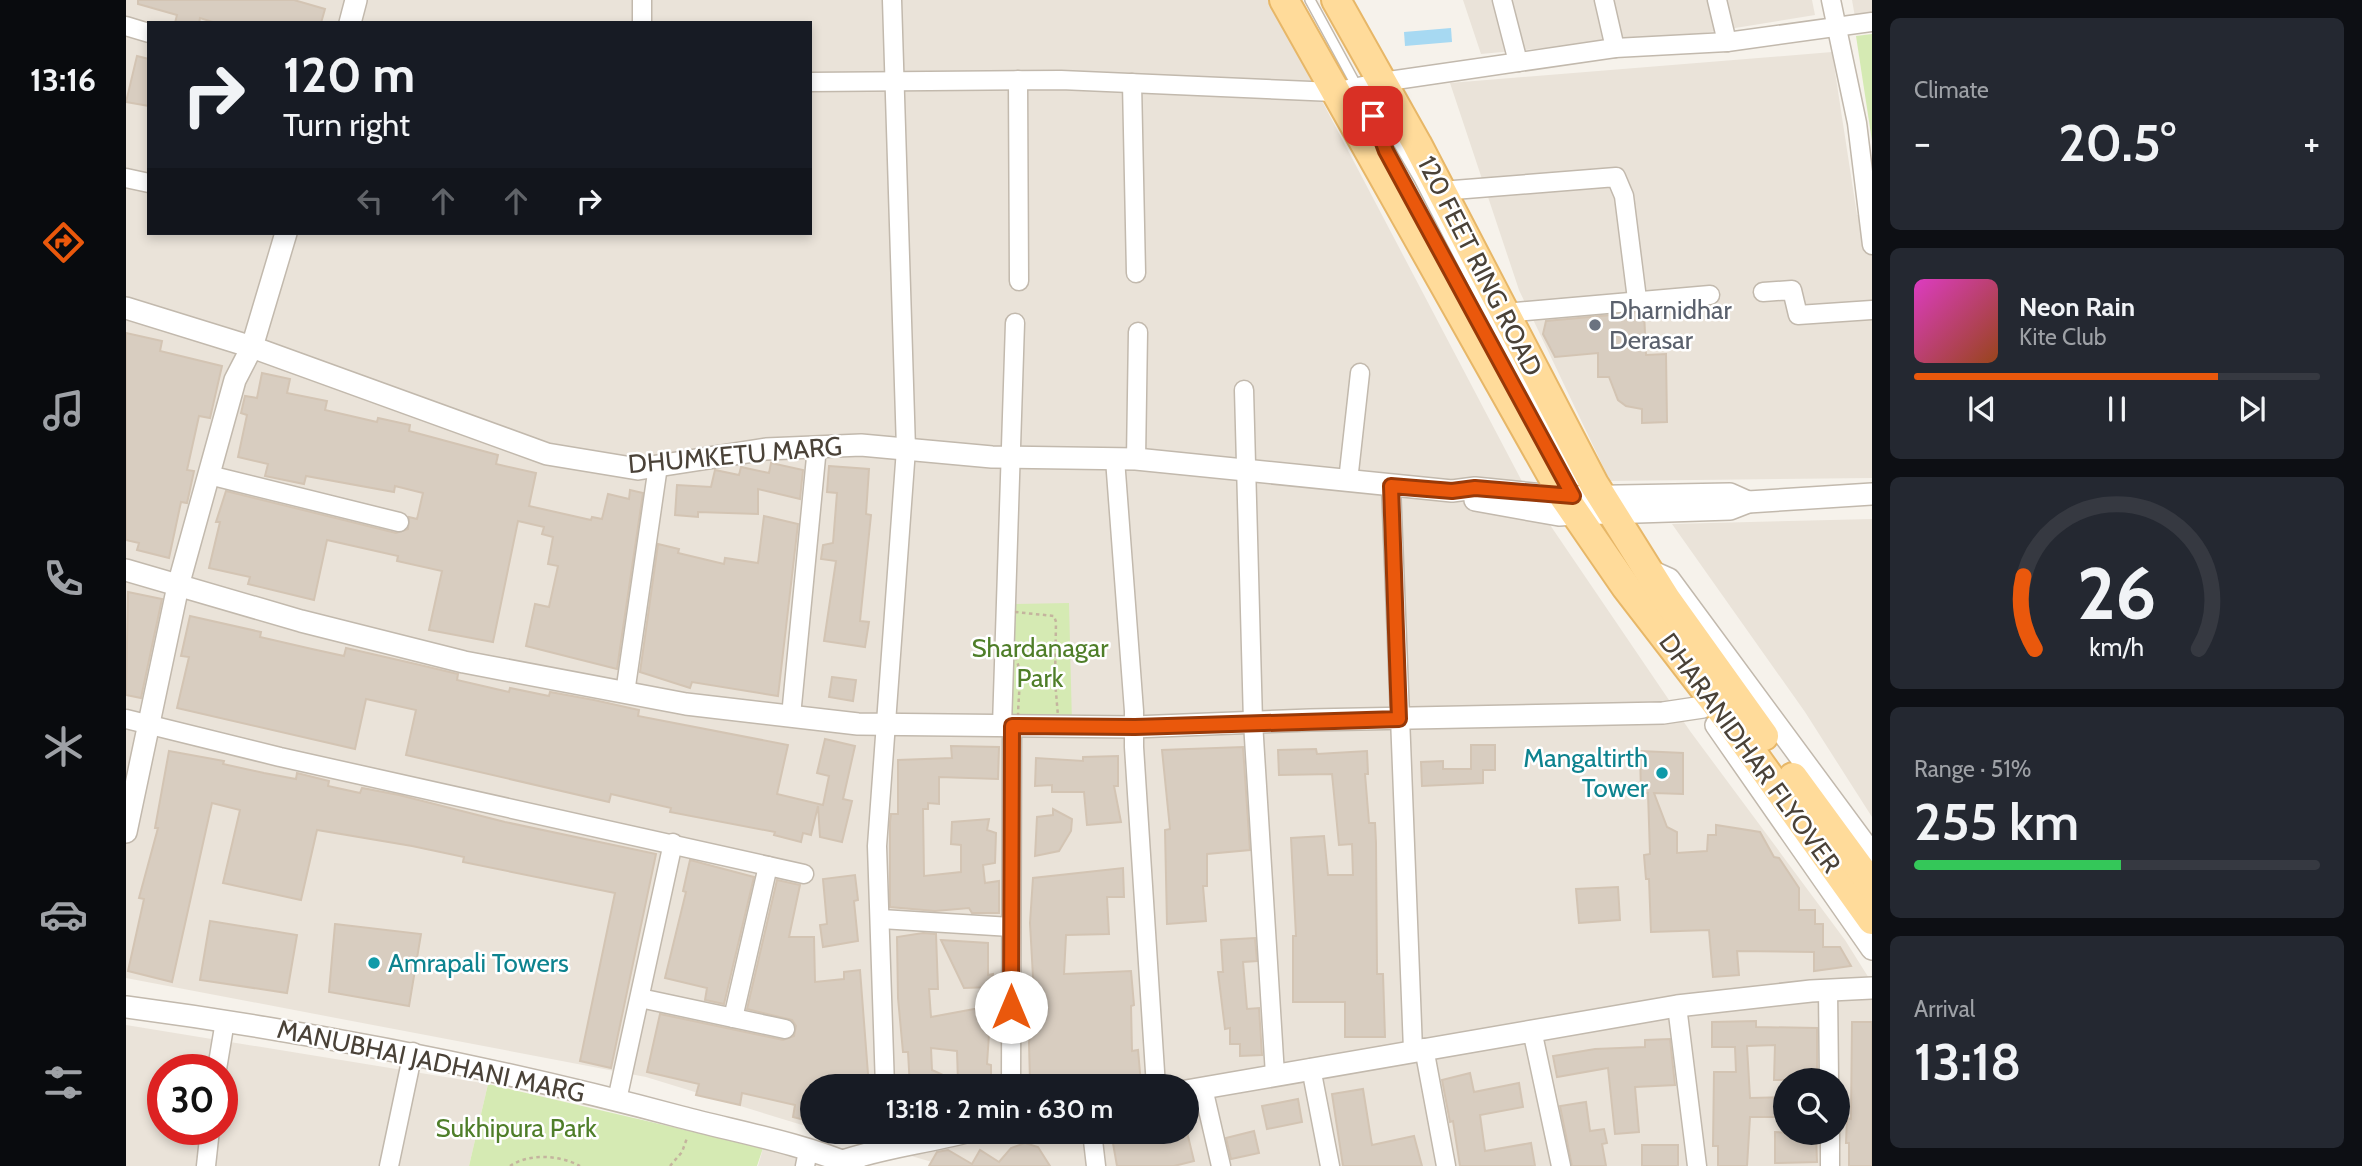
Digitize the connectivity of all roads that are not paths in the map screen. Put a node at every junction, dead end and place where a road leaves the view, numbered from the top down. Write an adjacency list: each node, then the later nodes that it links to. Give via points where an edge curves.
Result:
1 (356, 0): 11 (street)
2 (642, 0): 12 (street)
3 (892, 0): 21 (street)
4 (1284, 0): 24 (main road, 120 FEET RING ROAD)
5 (1310, 0): 24 (lane)
6 (1336, 0): 24 (main road, 120 FEET RING ROAD)
7 (1502, 0): 19 (street)
8 (1604, 0): 18 (street)
9 (1717, 0): 17 (street)
10 (1831, 0): 15 (street)
11 (351, 21)
12 (642, 21)
13 (1872, 22): 15 (street)
14 (126, 26): 16 (street)
15 (1838, 27): 17 (street); 31 (street, via 1857,123)
16 (147, 32)
17 (1727, 42): 18 (street)
18 (1615, 48): 19 (street)
19 (1518, 62): 24 (street)
20 (1018, 80): 21 (street); 23 (street); 33 (street)
21 (895, 81): 22 (street); 47 (street)
22 (812, 82)
23 (1132, 83): 24 (street); 32 (street)
24 (1357, 87): 25 (lane); 28 (main road, 120 FEET RING ROAD); 56 (main road, 120 FEET RING ROAD)
25 (1373, 116): 29 (lane); 56 (lane, via 1398,143 1419,179)
26 (126, 178): 27 (street)
27 (147, 183)
28 (1441, 191): 36 (street, via 1616,177 1624,196); 39 (main road, 120 FEET RING ROAD)
29 (1416, 207)
30 (285, 235): 42 (street)
31 (1872, 246)
32 (1136, 273)
33 (1018, 281)
34 (1763, 292): 38 (street, via 1792,290 1798,315)
35 (1710, 295): 36 (street)
36 (1637, 299): 39 (street)
37 (126, 307): 42 (street, DHUMKETU MARG)
38 (1872, 310)
39 (1505, 313): 56 (main road, 120 FEET RING ROAD)
40 (1015, 323): 48 (street)
41 (1138, 332): 49 (street)
42 (252, 347): 50 (street, DHUMKETU MARG, via 547,454 638,468); 52 (street, via 235,380)
43 (1495, 350): 56 (lane, via 1546,444)
44 (1360, 373): 53 (street)
45 (1244, 390): 51 (street)
46 (817, 447): 47 (street, DHUMKETU MARG); 50 (street, DHUMKETU MARG, via 766,449); 64 (street)
47 (906, 449): 48 (street, DHUMKETU MARG); 70 (street)
48 (1009, 458): 49 (street, DHUMKETU MARG); 68 (street)
49 (1125, 459): 51 (street, DHUMKETU MARG); 71 (street)
50 (658, 466): 62 (street)
51 (1244, 470): 53 (street, DHUMKETU MARG); 67 (street)
52 (209, 475): 57 (street); 60 (street)
53 (1348, 481): 54 (street, DHUMKETU MARG)
54 (1391, 486): 56 (street, DHUMKETU MARG, via 1452,491 1476,501); 66 (street)
55 (1872, 495): 56 (street, DHUMKETU MARG, via 1748,502 1730,494)
56 (1591, 505): 59 (main road, 120 FEET RING ROAD); 59 (main road, 120 FEET RING ROAD)
57 (399, 522)
58 (126, 570): 60 (street)
59 (1636, 578): 61 (main road, DHARANIDHAR FLYOVER); 63 (street, via 1633,616); 74 (street, via 1669,579)
60 (178, 586): 62 (street, via 464,662); 69 (street)
61 (1657, 607): 77 (main road, DHARANIDHAR FLYOVER); 79 (main road, DHARANIDHAR FLYOVER, via 1731,723)
62 (625, 693): 64 (street)
63 (1703, 707): 66 (street, via 1650,714); 81 (street)
64 (791, 716): 70 (street)
65 (126, 719): 69 (street)
66 (1399, 719): 67 (street); 91 (street)
67 (1253, 722): 71 (street); 99 (street)
68 (1011, 723): 70 (street); 71 (street); 80 (street)
69 (150, 724): 72 (street); 73 (street)
70 (886, 725): 78 (street, via 877,846)
71 (1135, 727): 98 (street)
72 (126, 832)
73 (673, 843): 75 (street); 84 (street)
74 (1872, 855)
75 (768, 866): 76 (street); 87 (street)
76 (804, 874)
77 (1872, 885)
78 (881, 919): 80 (street); 96 (street)
79 (1872, 920)
80 (1011, 927): 97 (street)
81 (1872, 949)
82 (1871, 987): 83 (street)
83 (1828, 990): 85 (street); 95 (street)
84 (640, 998): 87 (street); 101 (street)
85 (1677, 1006): 90 (street); 116 (street)
86 (126, 1007): 88 (street, MANUBHAI JADHANI MARG)
87 (733, 1018): 89 (street)
88 (225, 1020): 92 (street, MANUBHAI JADHANI MARG); 93 (street)
89 (785, 1029)
90 (1532, 1030): 91 (street); 115 (street)
91 (1419, 1049): 94 (street); 114 (street)
92 (412, 1052): 101 (street, MANUBHAI JADHANI MARG); 110 (street)
93 (219, 1054)
94 (1311, 1068): 99 (street); 113 (street)
95 (1829, 1068)
96 (885, 1074)
97 (1011, 1074)
98 (1155, 1074)
99 (1275, 1075): 100 (street)
100 (1199, 1088)
101 (617, 1100): 107 (street, MANUBHAI JADHANI MARG)
102 (1199, 1101): 112 (street)
103 (879, 1144): 108 (street)
104 (1093, 1144): 111 (street)
105 (208, 1145): 109 (street)
106 (1830, 1145): 117 (street)
107 (807, 1159): 108 (street, MANUBHAI JADHANI MARG)
108 (848, 1164)
109 (206, 1166)
110 (389, 1166)
111 (1096, 1166)
112 (1220, 1166)
113 (1330, 1166)
114 (1446, 1166)
115 (1561, 1166)
116 (1697, 1166)
117 (1830, 1166)

